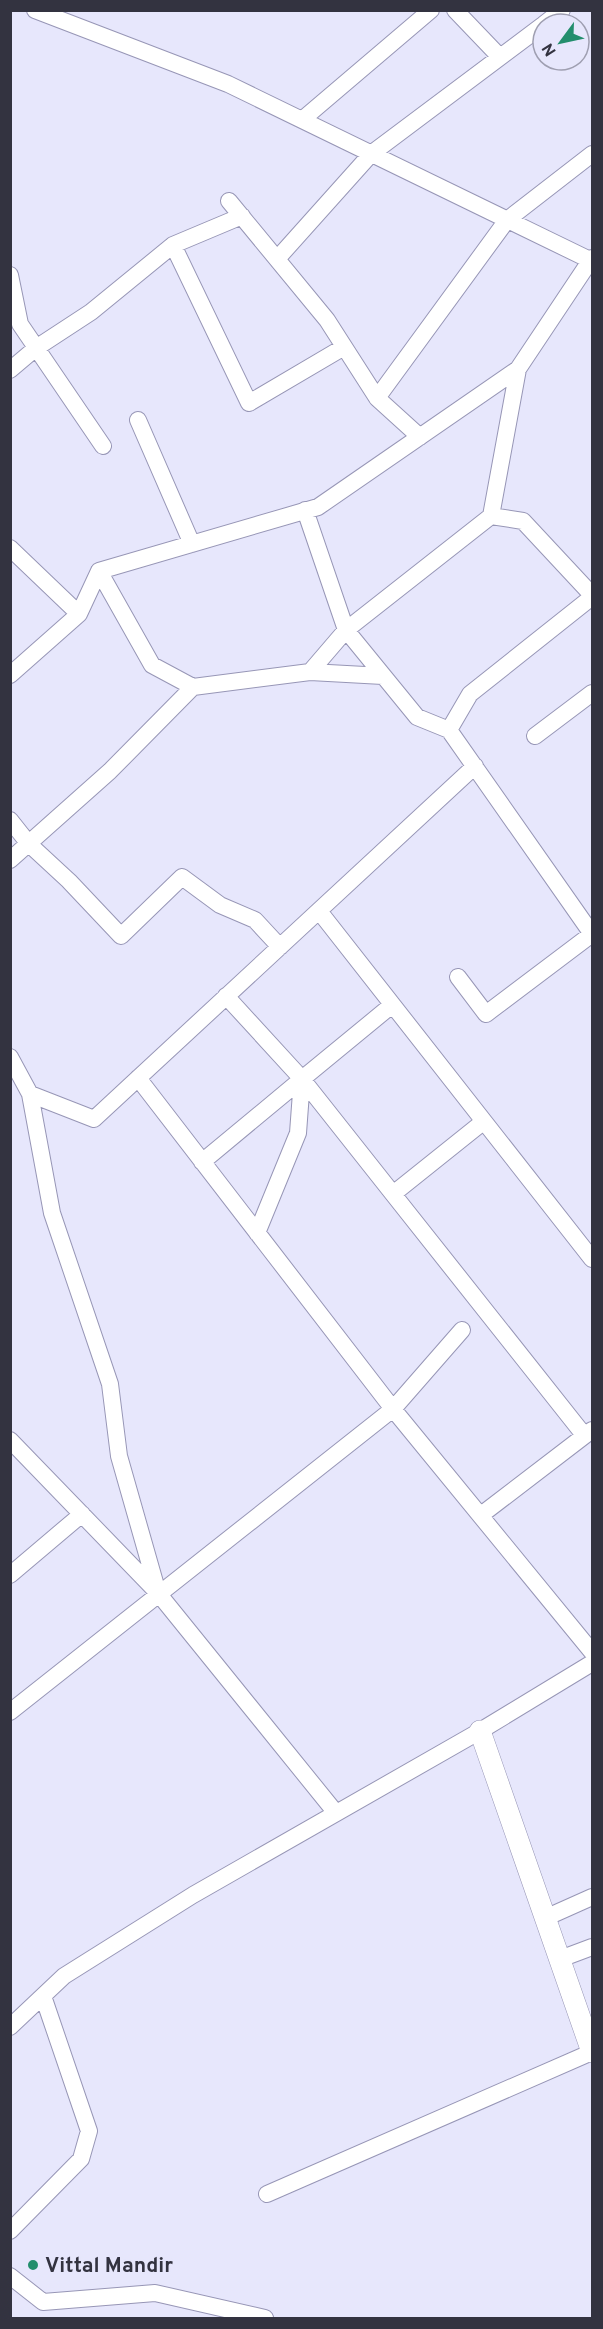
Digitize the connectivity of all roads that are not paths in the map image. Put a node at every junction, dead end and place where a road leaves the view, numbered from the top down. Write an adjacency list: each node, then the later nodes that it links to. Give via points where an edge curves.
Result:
1 (35, 10): 6 (street, via 228,84)
2 (431, 10): 6 (street)
3 (455, 10): 5 (street)
4 (531, 33): 5 (street)
5 (500, 57): 7 (street)
6 (303, 119): 7 (street)
7 (371, 154): 11 (street); 13 (street)
8 (592, 154): 11 (street)
9 (230, 201): 10 (street)
10 (242, 216): 12 (street); 13 (street)
11 (507, 220): 14 (street); 20 (street)
12 (173, 245): 16 (street, via 249,403); 17 (street, via 91,312)
13 (277, 259): 16 (street)
14 (592, 260): 18 (street)
15 (10, 275): 17 (street, via 20,324)
16 (344, 347): 20 (street)
17 (36, 348): 19 (street); 23 (street)
18 (518, 369): 22 (street); 25 (street)
19 (10, 370)
20 (377, 398): 22 (street)
21 (138, 420): 26 (street)
22 (420, 437): 24 (street, via 318,507)
23 (103, 446)
24 (305, 510): 26 (street); 31 (street)
25 (491, 516): 29 (street, via 523,521); 31 (street)
26 (192, 543): 28 (street)
27 (10, 548): 30 (street)
28 (99, 571): 30 (street); 35 (street, via 152,665)
29 (592, 596): 37 (street, via 470,694)
30 (78, 614): 33 (street)
31 (346, 630): 32 (street); 34 (street)
32 (310, 672): 34 (street); 35 (street)
33 (10, 675)
34 (383, 676): 37 (street, via 417,717)
35 (193, 687): 41 (street, via 110,771)
36 (592, 693): 38 (street)
37 (449, 730): 39 (street)
38 (535, 736)
39 (475, 766): 43 (street); 44 (street)
40 (10, 820): 41 (street)
41 (29, 844): 42 (street); 45 (street, via 121,936 182,877 220,905 255,920)
42 (10, 860)
43 (319, 910): 45 (street); 48 (street)
44 (592, 934): 46 (street, via 486,1014)
45 (280, 947): 47 (street)
46 (458, 978)
47 (226, 996): 50 (street); 51 (street)
48 (392, 1005): 51 (street); 53 (street)
49 (10, 1057): 52 (street)
50 (138, 1078): 52 (street, via 94,1119); 54 (street)
51 (302, 1079): 54 (street); 55 (street); 56 (street, via 298,1133)
52 (30, 1094): 65 (street, via 52,1213 110,1384 119,1456)
53 (483, 1122): 55 (street); 57 (street)
54 (202, 1162): 56 (street)
55 (393, 1194): 60 (street)
56 (257, 1233): 59 (street)
57 (592, 1259)
58 (462, 1330): 59 (street)
59 (393, 1409): 63 (street); 65 (street)
60 (588, 1432): 63 (street)
61 (10, 1440): 62 (street)
62 (82, 1514): 64 (street); 65 (street)
63 (481, 1515): 66 (street)
64 (10, 1575)
65 (158, 1593): 68 (street); 70 (street)
66 (592, 1652)
67 (592, 1663): 69 (street)
68 (10, 1712)
69 (480, 1731): 70 (street); 72 (street)
70 (336, 1813): 75 (street, via 183,1901 64,1976)
71 (592, 1897): 72 (street)
72 (545, 1918): 74 (street)
73 (592, 1947): 74 (street)
74 (560, 1959): 77 (street)
75 (43, 1996): 76 (street); 79 (street, via 88,2131 81,2159)
76 (10, 2027)
77 (592, 2052): 78 (street)
78 (267, 2194)
79 (10, 2231)
80 (10, 2276): 81 (street, via 43,2301 155,2293)
81 (265, 2319)

